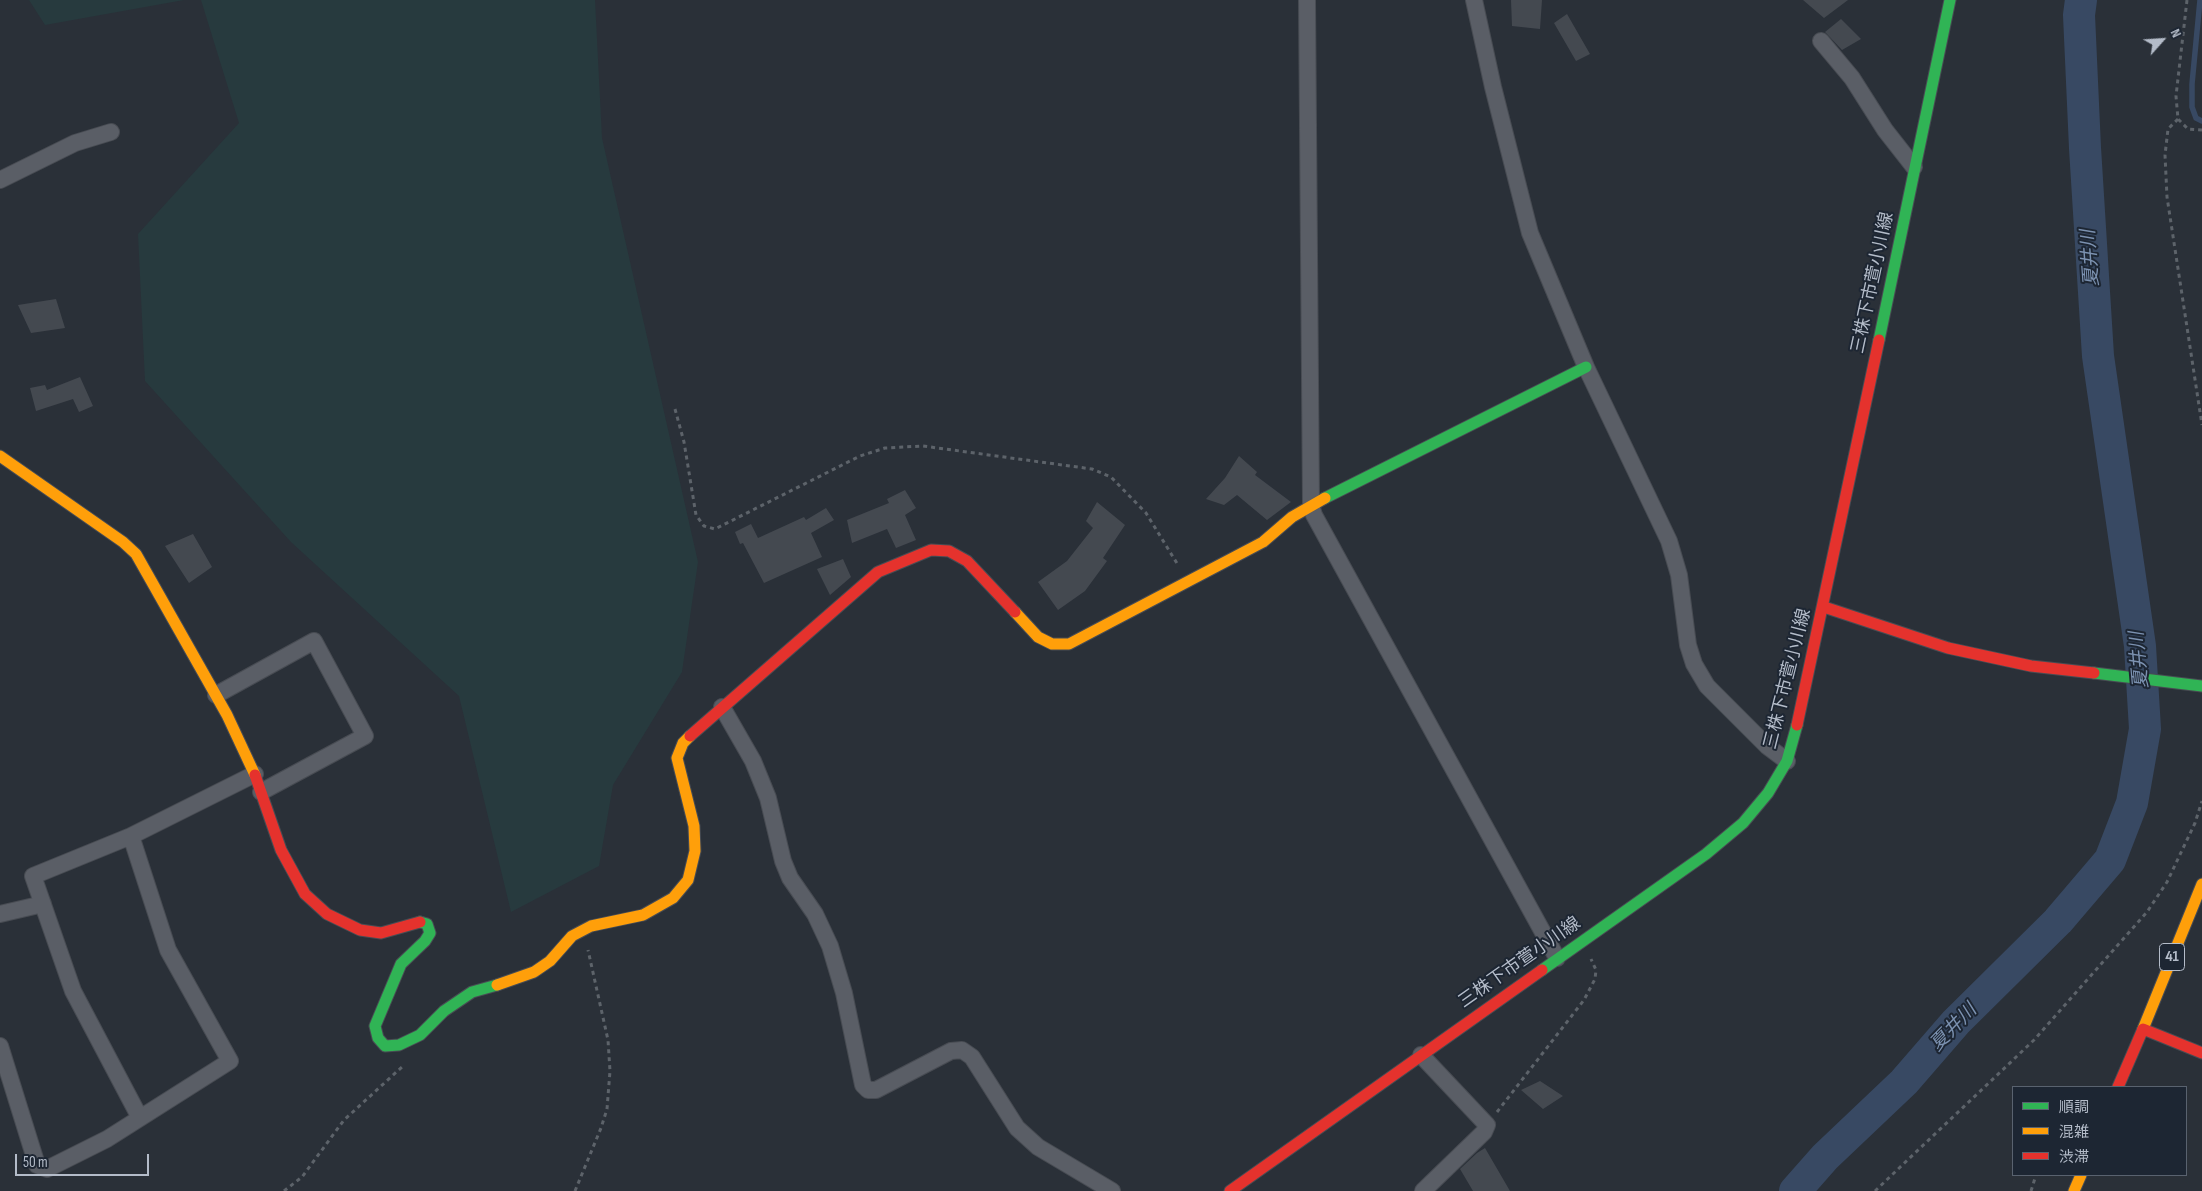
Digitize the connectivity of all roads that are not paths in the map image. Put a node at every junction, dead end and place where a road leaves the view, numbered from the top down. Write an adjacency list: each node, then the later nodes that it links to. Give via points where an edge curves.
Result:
1 (1307, 0): 10 (street)
2 (1474, 0): 8 (street, via 1530,233)
3 (1950, 0): 6 (main road, 三株下市萱小川線)
4 (1821, 41): 6 (street, via 1852,78 1885,130)
5 (111, 132): 7 (street, via 75,142)
6 (1914, 167): 11 (main road, 三株下市萱小川線)
7 (0, 180)
8 (1577, 372): 10 (main road); 15 (street, via 1669,541 1679,575 1694,664 1707,686)
9 (0, 456): 13 (main road, via 136,554)
10 (1311, 505): 14 (main road, via 1263,542 1069,644 1052,644 1038,638 967,561 948,550 931,550 878,572); 22 (street)
11 (1824, 607): 12 (main road, via 1948,648 2031,666); 15 (main road, 三株下市萱小川線)
12 (2202, 686)
13 (216, 694): 16 (main road); 17 (street, via 314,641 365,736)
14 (722, 707): 17 (main road, via 682,743 677,758 694,826 695,851 688,880 673,898 643,914 583,930 572,936 550,961 534,972 472,992 444,1011 420,1035 399,1046 385,1046 378,1038 375,1026 401,964 430,933 428,924 419,922 381,933 360,930 327,914 305,894 281,850); 30 (street, via 753,761 768,798 790,878 816,914 830,946 844,993 863,1085 868,1090 876,1090 951,1051 962,1050 972,1057 1017,1128 1038,1147)
15 (1787, 761): 22 (main road, 三株下市萱小川線, via 1768,793 1744,823 1706,854)
16 (255, 774): 17 (main road); 18 (street)
17 (261, 792)
18 (130, 836): 20 (street, via 33,876); 28 (street, via 168,950 230,1061)
19 (2202, 884): 23 (main road, 41)
20 (43, 904): 21 (street); 28 (street, via 74,990)
21 (0, 914)
22 (1557, 958): 26 (main road, 三株下市萱小川線)
23 (2143, 1030): 25 (main road); 27 (main road)
24 (1, 1053): 28 (street, via 37,1165 47,1168 107,1139)
25 (2202, 1053)
26 (1421, 1055): 31 (main road, 三株下市萱小川線); 32 (street, via 1487,1124 1484,1132)
27 (2118, 1086)
28 (140, 1118)
29 (2081, 1176): 33 (main road)
30 (1112, 1191)
31 (1230, 1191)
32 (1423, 1191)
33 (2074, 1191)

